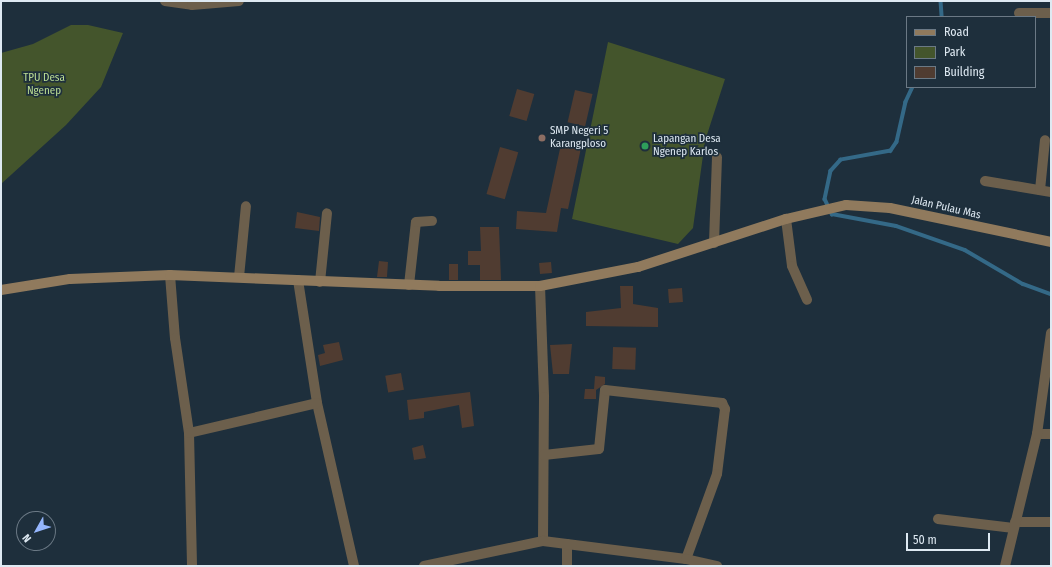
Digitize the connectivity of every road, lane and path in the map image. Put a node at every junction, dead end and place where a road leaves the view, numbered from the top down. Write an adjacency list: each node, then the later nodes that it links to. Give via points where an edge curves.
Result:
1 (165, 1): 2 (street, via 192,5)
2 (238, 1)
3 (1019, 13): 4 (street)
4 (1051, 13)
5 (1045, 140): 8 (street)
6 (718, 157): 15 (street)
7 (985, 181): 8 (street)
8 (1040, 190): 9 (street)
9 (1051, 192)
10 (246, 206): 17 (street)
11 (327, 213): 19 (street)
12 (786, 219): 14 (street, Jalan Pulau Mas, via 836,207 890,208); 15 (street, Jalan Pulau Mas); 23 (street, via 792,266)
13 (432, 221): 20 (street, via 416,222)
14 (1051, 242)
15 (714, 243): 21 (street, Jalan Pulau Mas, via 638,267)
16 (170, 275): 17 (street, Jalan Pulau Mas); 22 (street, Jalan Pulau Mas, via 78,278); 26 (street, via 175,338)
17 (239, 277): 18 (street, Jalan Pulau Mas)
18 (298, 280): 19 (street, Jalan Pulau Mas); 25 (street)
19 (320, 282): 20 (street, Jalan Pulau Mas)
20 (409, 285): 21 (street, Jalan Pulau Mas)
21 (540, 286): 29 (street)
22 (1, 290)
23 (807, 300)
24 (1051, 333): 27 (street)
25 (317, 403): 26 (street); 37 (street)
26 (189, 433): 36 (street)
27 (1037, 434): 28 (street); 32 (street)
28 (1051, 434)
29 (544, 455): 33 (street); 35 (street, via 599,449 604,390 722,403 725,409 717,474)
30 (938, 519): 32 (street)
31 (1051, 522): 32 (street)
32 (1014, 525): 41 (street)
33 (543, 541): 34 (street); 38 (street)
34 (566, 544): 35 (street); 39 (street)
35 (686, 559): 40 (street)
36 (192, 566)
37 (354, 566)
38 (424, 566)
39 (567, 566)
40 (717, 566)
41 (1005, 566)

